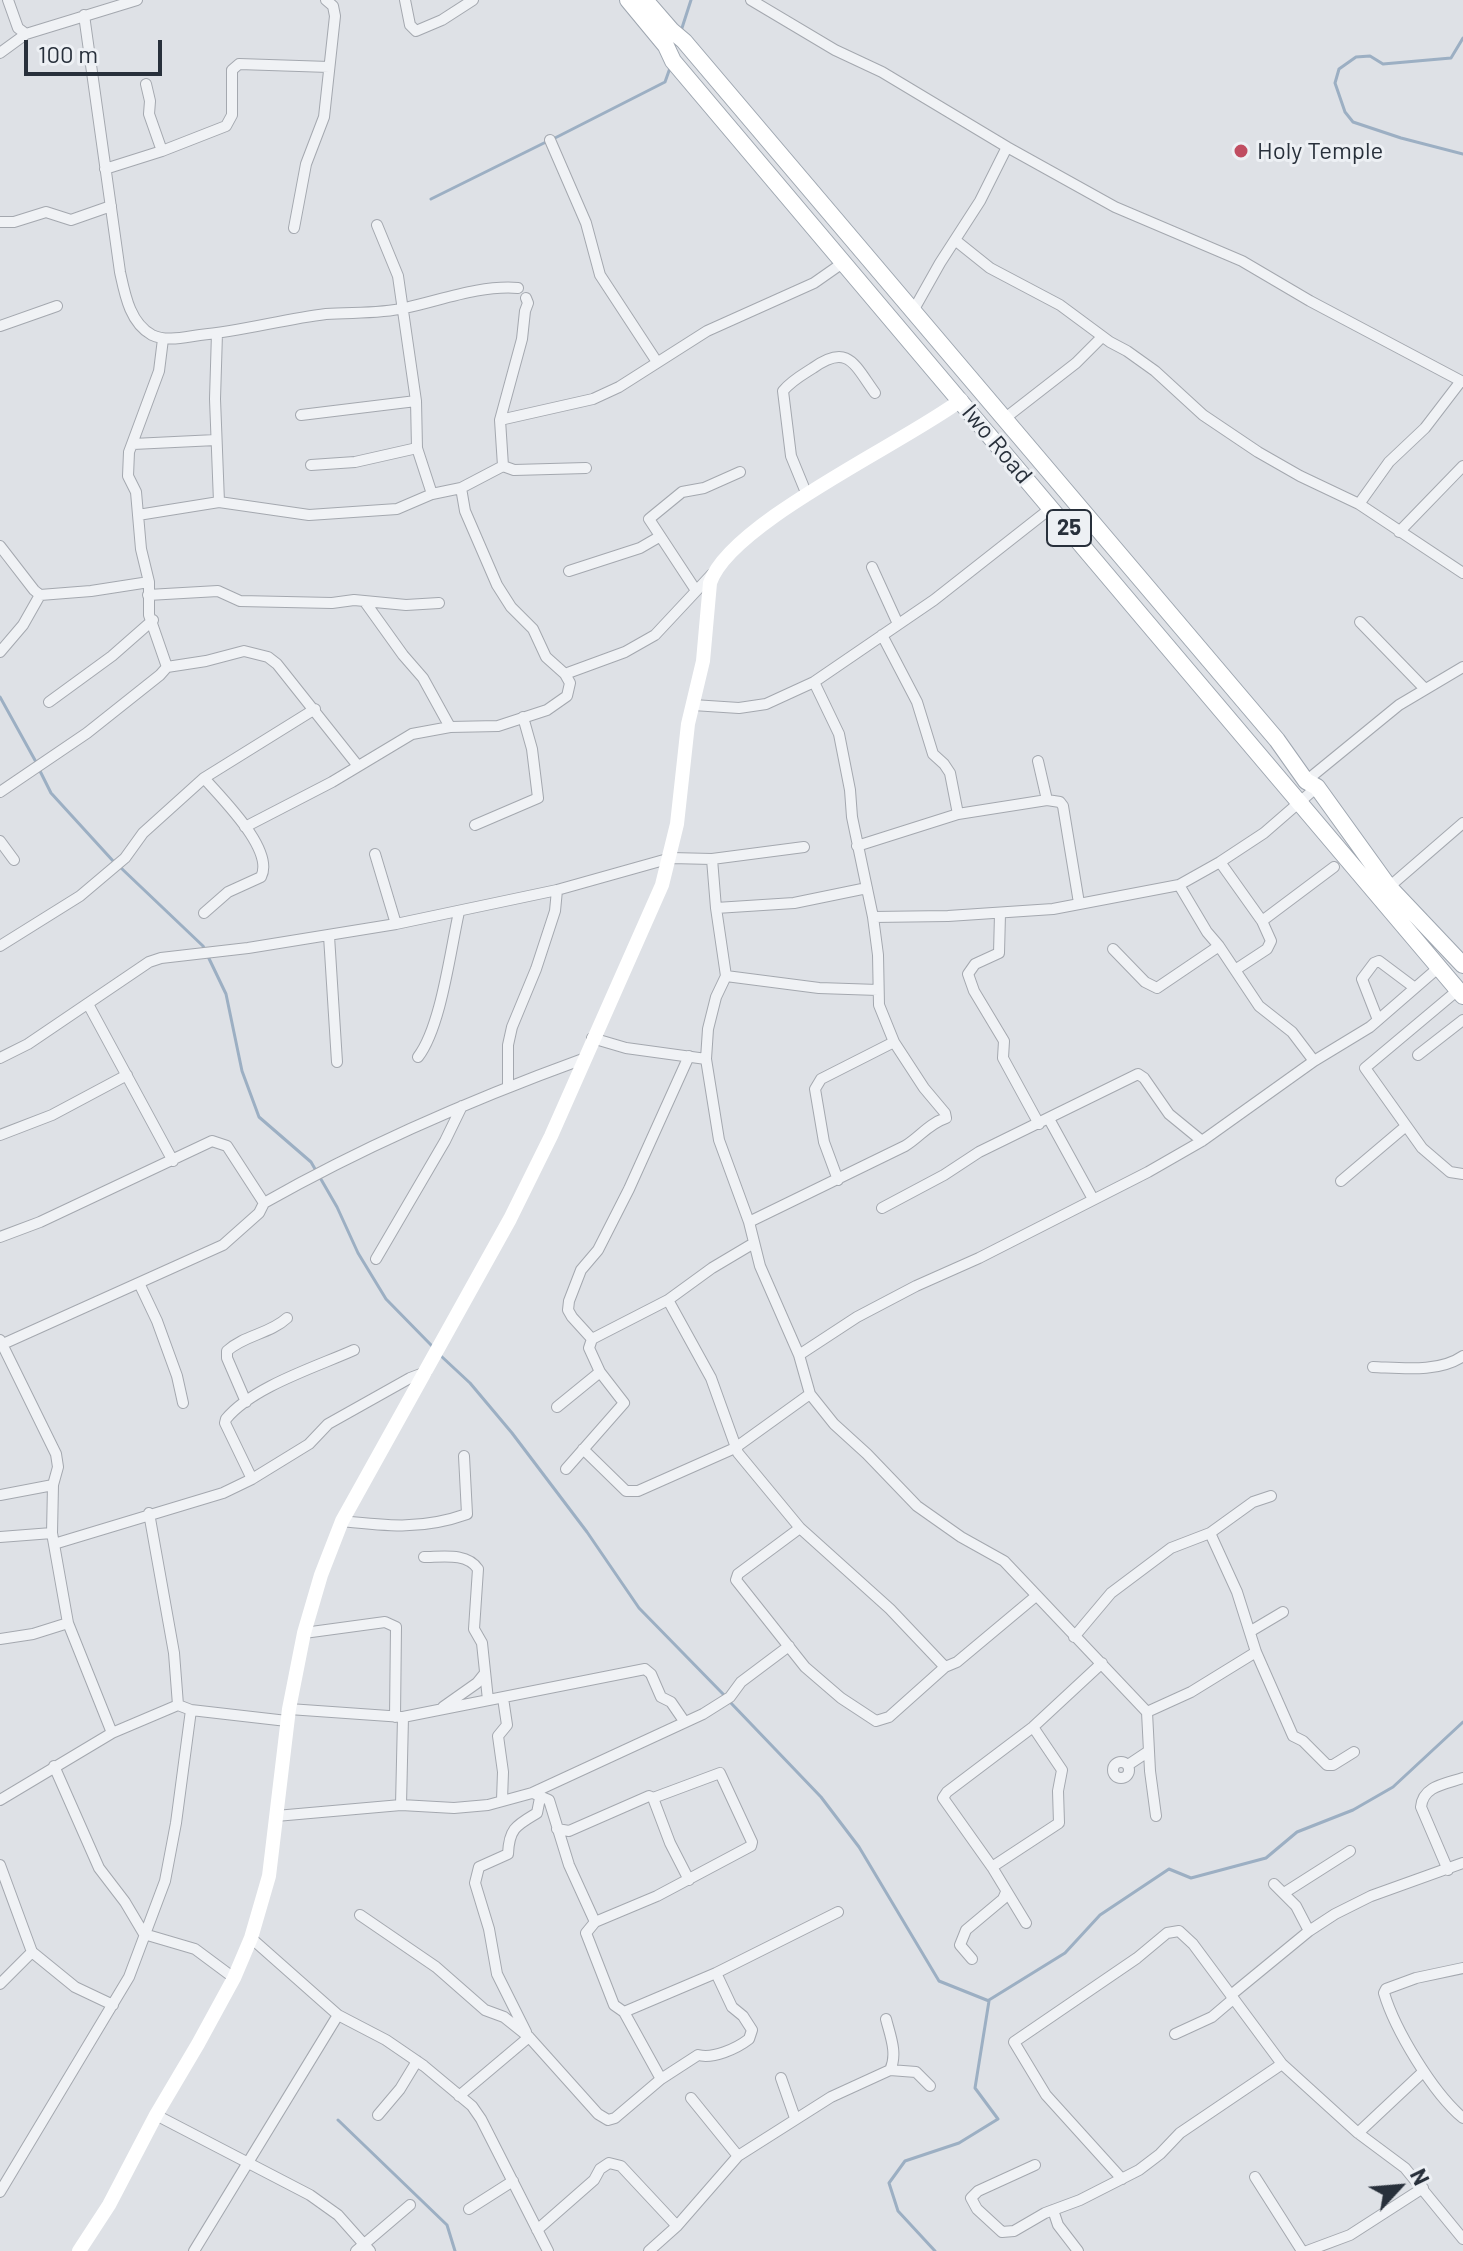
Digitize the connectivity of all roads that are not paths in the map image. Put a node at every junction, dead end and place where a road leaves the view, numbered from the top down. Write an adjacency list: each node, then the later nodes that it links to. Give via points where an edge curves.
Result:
1 (8, 0): 10 (street, via 18,28)
2 (137, 0): 9 (street)
3 (326, 0): 13 (street, via 335,16)
4 (405, 0): 5 (street, via 416,31)
5 (473, 0)
6 (628, 0): 11 (main road, Iwo Road / 25)
7 (645, 0): 11 (main road, Iwo Road)
8 (751, 0): 16 (street)
9 (84, 15): 10 (street); 18 (street)
10 (26, 34): 12 (street)
11 (674, 44): 24 (main road, Iwo Road / 25); 29 (main road, Iwo Road)
12 (0, 53)
13 (329, 67): 17 (street, via 236,66 231,78 232,115 226,126); 22 (street, via 324,117 306,164)
14 (146, 84): 17 (street, via 149,114)
15 (550, 140): 34 (street, via 586,223 600,275)
16 (1007, 147): 23 (street); 35 (street, via 1115,207 1242,261)
17 (162, 151): 18 (street)
18 (105, 169): 19 (street)
19 (111, 206): 20 (street, via 71,220 46,212); 33 (street, via 127,302 140,325)
20 (0, 222)
21 (377, 225): 28 (street, via 398,276)
22 (294, 228)
23 (955, 240): 29 (street); 32 (street, via 990,268 1060,305)
24 (844, 262): 34 (street, via 814,283 707,331); 37 (main road, Iwo Road / 25)
25 (518, 288): 28 (street, via 461,294)
26 (526, 298): 41 (street, via 522,339)
27 (57, 306): 30 (street)
28 (402, 309): 31 (street, via 327,314); 38 (street)
29 (913, 311): 40 (main road, Iwo Road)
30 (0, 326)
31 (217, 333): 33 (street); 42 (street)
32 (1102, 337): 40 (street); 54 (street, via 1155,371 1203,415 1258,452)
33 (163, 339): 43 (street, via 159,371)
34 (657, 362): 41 (street, via 593,399)
35 (1462, 381): 54 (street)
36 (875, 393): 52 (street, via 857,368 837,355 783,391 791,456)
37 (961, 400): 52 (street); 55 (main road, Iwo Road / 25)
38 (416, 401): 39 (street); 44 (street)
39 (301, 415)
40 (1004, 419): 88 (main road, Iwo Road)
41 (500, 420): 46 (street)
42 (216, 440): 43 (street); 53 (street)
43 (133, 444): 56 (street, via 128,476)
44 (417, 448): 45 (street, via 355,462); 51 (street)
45 (311, 465)
46 (503, 466): 48 (street); 50 (street)
47 (1463, 466): 57 (street)
48 (586, 468)
49 (740, 472): 58 (street, via 682,492 665,504 649,519)
50 (461, 488): 51 (street); 77 (street, via 465,511 497,585 533,629 546,657)
51 (432, 494): 53 (street, via 397,509 309,515)
52 (807, 495): 62 (street, via 741,542)
53 (219, 502): 56 (street)
54 (1359, 504): 57 (street)
55 (1051, 508): 72 (street); 91 (main road, Iwo Road / 25)
56 (138, 515): 64 (street)
57 (1399, 532): 63 (street)
58 (659, 537): 61 (street); 65 (street)
59 (0, 546): 66 (street)
60 (872, 567): 72 (street)
61 (569, 571)
62 (714, 573): 65 (street); 81 (street)
63 (1463, 573)
64 (149, 582): 66 (street); 67 (street)
65 (695, 589): 77 (street, via 655,635)
66 (40, 595): 74 (street)
67 (148, 595): 68 (street, via 218,591 240,601); 70 (street)
68 (365, 602): 69 (street); 84 (street, via 423,678)
69 (439, 603)
70 (153, 620): 75 (street); 80 (street)
71 (1360, 622): 79 (street)
72 (898, 624): 73 (street)
73 (882, 635): 78 (street); 92 (street, via 917,702 933,754 950,773)
74 (0, 652)
75 (167, 667): 82 (street, via 244,651 258,653 277,664); 89 (street, via 99,724)
76 (1463, 667): 79 (street)
77 (565, 674): 83 (street, via 570,683 563,700)
78 (814, 682): 81 (street, via 766,704); 97 (street, via 839,734)
79 (1425, 689): 88 (street, via 1399,705)
80 (49, 702)
81 (693, 705): 100 (street)
82 (315, 709): 86 (street); 87 (street)
83 (523, 717): 84 (street, via 485,728); 94 (street, via 538,798)
84 (450, 727): 86 (street, via 412,734)
85 (1038, 761): 90 (street)
86 (358, 766): 95 (street)
87 (204, 778): 95 (street); 118 (street, via 80,896)
88 (1312, 784): 91 (street); 106 (main road, Iwo Road)
89 (0, 792)
90 (1047, 800): 92 (street); 109 (street, via 1063,806)
91 (1300, 802): 103 (street); 122 (main road, Iwo Road / 25)
92 (958, 814): 97 (street)
93 (1463, 823): 106 (street)
94 (475, 825)
95 (245, 827): 112 (street, via 262,854 264,872)
96 (0, 841): 102 (street)
97 (857, 846): 107 (street)
98 (804, 847): 101 (street)
99 (375, 854): 116 (street)
100 (671, 858): 101 (street); 108 (street); 131 (street)
101 (712, 859): 110 (street)
102 (14, 860)
103 (1220, 862): 105 (street); 115 (street)
104 (1334, 867): 115 (street)
105 (1179, 885): 109 (street); 119 (street)
106 (1389, 887): 121 (main road, Iwo Road)
107 (867, 888): 110 (street, via 794,903); 114 (street)
108 (557, 890): 111 (street); 142 (street, via 536,969 512,1027)
109 (1079, 903): 113 (street)
110 (716, 908): 124 (street)
111 (459, 912): 116 (street); 135 (street, via 441,995)
112 (204, 913)
113 (1000, 914): 114 (street); 144 (street, via 999,953 975,964 968,974 1004,1041 1003,1058)
114 (873, 917): 126 (street)
115 (1262, 921): 123 (street, via 1270,944)
116 (396, 924): 117 (street)
117 (329, 936): 128 (street, via 149,962); 140 (street)
118 (0, 946)
119 (1219, 946): 120 (street, via 1157,988); 123 (street)
120 (1113, 949)
121 (1463, 965)
122 (1438, 968): 125 (street); 127 (main road, Iwo Road / 25)
123 (1235, 970): 139 (street, via 1259,1006 1292,1032)
124 (726, 976): 126 (street); 138 (street, via 708,1029)
125 (1415, 988): 129 (street); 129 (street, via 1379,961 1374,963 1362,979)
126 (878, 990): 132 (street)
127 (1460, 993): 145 (street, via 1365,1068)
128 (88, 1004): 136 (street); 141 (street)
129 (1378, 1020): 139 (street)
130 (1463, 1020): 133 (street)
131 (592, 1038): 134 (street); 137 (street)
132 (894, 1042): 150 (street, via 821,1079 815,1089 824,1142); 150 (street, via 946,1118)
133 (1418, 1055)
134 (689, 1056): 138 (street); 162 (street, via 629,1189 598,1250 581,1270 569,1301 572,1317)
135 (418, 1057)
136 (0, 1058)
137 (583, 1059): 142 (street); 168 (street, via 510,1219)
138 (706, 1059): 155 (street, via 719,1140)
139 (1314, 1061): 147 (street)
140 (337, 1062)
141 (127, 1075): 146 (street, via 52,1115); 148 (street)
142 (508, 1086): 143 (street)
143 (462, 1106): 153 (street); 158 (street)
144 (1044, 1122): 147 (street, via 1138,1074 1169,1114); 152 (street); 154 (street)
145 (1406, 1126): 149 (street, via 1439,1165); 151 (street)
146 (0, 1135)
147 (1202, 1141): 152 (street)
148 (173, 1161): 153 (street, via 202,1144 222,1143); 156 (street)
149 (1463, 1174)
150 (838, 1180): 155 (street)
151 (1341, 1181)
152 (1093, 1199): 165 (street, via 857,1317)
153 (264, 1203): 159 (street, via 223,1245)
154 (882, 1208)
155 (749, 1222): 157 (street)
156 (0, 1237)
157 (754, 1243): 160 (street); 165 (street)
158 (376, 1259)
159 (139, 1283): 163 (street); 172 (street)
160 (668, 1300): 162 (street); 174 (street, via 711,1378)
161 (287, 1318): 171 (street, via 227,1351)
162 (592, 1339): 169 (street, via 589,1348)
163 (1, 1342): 179 (street, via 56,1454)
164 (354, 1350): 171 (street)
165 (799, 1355): 170 (street)
166 (1463, 1356): 167 (street, via 1421,1368)
167 (1373, 1367)
168 (429, 1368): 178 (street, via 328,1424 309,1444); 183 (street)
169 (600, 1372): 173 (street); 175 (street, via 624,1403)
170 (810, 1394): 174 (street); 189 (street, via 917,1506 1004,1561)
171 (246, 1402): 178 (street, via 225,1423)
172 (183, 1403)
173 (557, 1407)
174 (735, 1448): 175 (street, via 632,1492); 184 (street)
175 (583, 1449): 177 (street)
176 (464, 1456): 183 (street, via 467,1514 438,1524 397,1527)
177 (566, 1469)
178 (252, 1479): 182 (street, via 223,1493)
179 (53, 1485): 180 (street); 187 (street)
180 (0, 1495)
181 (1271, 1496): 185 (street, via 1253,1502)
182 (149, 1513): 187 (street); 203 (street)
183 (342, 1521): 193 (street)
184 (800, 1528): 196 (street, via 736,1577); 199 (street)
185 (1210, 1533): 192 (street); 194 (street, via 1171,1548 1111,1593)
186 (0, 1537): 187 (street)
187 (53, 1538): 191 (street)
188 (424, 1557): 200 (street, via 461,1558 478,1569 474,1629 482,1643)
189 (1036, 1596): 194 (street); 199 (street)
190 (1283, 1612): 192 (street)
191 (68, 1623): 195 (street); 211 (street)
192 (1251, 1631): 197 (street)
193 (304, 1633): 207 (street); 208 (street, via 385,1622 396,1627)
194 (1074, 1637): 198 (street)
195 (0, 1639)
196 (789, 1646): 199 (street, via 805,1667 876,1721 889,1717); 209 (street, via 703,1714)
197 (1256, 1652): 206 (street); 213 (street, via 1293,1736 1327,1765)
198 (1102, 1663): 206 (street); 210 (street)
199 (945, 1667)
200 (485, 1673): 202 (street); 204 (street)
201 (503, 1698): 202 (street); 209 (street, via 645,1669); 220 (street, via 507,1725 499,1733)
202 (488, 1700): 204 (street)
203 (178, 1705): 205 (street); 211 (street)
204 (440, 1709): 208 (street)
205 (191, 1710): 207 (street); 239 (street, via 165,1881)
206 (1147, 1712): 212 (street)
207 (288, 1715): 208 (street); 222 (street)
208 (399, 1717): 221 (street)
209 (684, 1721): 217 (street)
210 (1033, 1727): 228 (street, via 1062,1770 1059,1823); 228 (street, via 943,1798)
211 (112, 1733): 215 (street)
212 (1149, 1751): 214 (street); 223 (street)
213 (1354, 1752)
214 (1128, 1765)
215 (54, 1766): 219 (street); 239 (street, via 99,1868)
216 (1463, 1778): 229 (street, via 1436,1786 1422,1798)
217 (536, 1795): 220 (street); 224 (street, via 549,1800); 253 (street, via 537,1813 514,1826 508,1854 479,1867 475,1883 497,1974)
218 (653, 1798): 224 (street, via 645,1796 569,1831); 230 (street); 230 (street, via 720,1773 752,1842)
219 (0, 1800)
220 (502, 1800): 221 (street, via 454,1808)
221 (401, 1805): 222 (street)
222 (276, 1816): 240 (street, via 269,1876)
223 (1156, 1816)
224 (557, 1829): 236 (street)
225 (1350, 1851): 233 (street)
226 (1463, 1863): 229 (street)
227 (0, 1866): 241 (street)
228 (992, 1867): 232 (street)
229 (1448, 1870): 238 (street, via 1371,1896)
230 (689, 1880): 236 (street)
231 (1274, 1884): 233 (street)
232 (1006, 1892): 237 (street); 242 (street, via 966,1930 960,1945)
233 (1284, 1893): 238 (street)
234 (838, 1912): 244 (street)
235 (360, 1915): 253 (street)
236 (595, 1922): 249 (street, via 586,1933 614,2005)
237 (1026, 1923)
238 (1309, 1931): 247 (street)
239 (144, 1934): 245 (street, via 195,1949); 248 (street)
240 (251, 1938): 245 (street); 250 (street)
241 (32, 1952): 246 (street); 248 (street, via 75,1987)
242 (972, 1959)
243 (1463, 1968): 257 (street, via 1416,1978 1384,1993)
244 (716, 1973): 249 (street); 259 (street, via 752,2034 723,2052 698,2055)
245 (234, 1978): 263 (street)
246 (0, 1984)
247 (1231, 1995): 252 (street, via 1232,2000 1212,2017); 255 (street); 272 (street, via 1187,1936 1167,1933 1014,2042 1046,2095)
248 (113, 2005): 274 (street)
249 (624, 2012): 259 (street)
250 (338, 2015): 254 (street); 269 (street)
251 (886, 2019): 256 (street, via 893,2046)
252 (1175, 2034)
253 (529, 2037): 259 (street, via 608,2120); 261 (street)
254 (417, 2061): 261 (street); 264 (street)
255 (1282, 2064): 267 (street); 272 (street)
256 (890, 2070): 260 (street, via 916,2072); 265 (street)
257 (1423, 2072): 266 (street); 267 (street)
258 (781, 2078): 265 (street)
259 (661, 2079)
260 (930, 2086)
261 (459, 2096): 273 (street, via 481,2119)
262 (691, 2098): 268 (street)
263 (156, 2115): 269 (street); 283 (street)
264 (378, 2115)
265 (795, 2118): 268 (street)
266 (1463, 2118)
267 (1358, 2133): 275 (street)
268 (738, 2156): 279 (street)
269 (248, 2163): 282 (street, via 338,2215); 284 (street)
270 (1035, 2165): 278 (street, via 971,2198 1002,2232)
271 (1255, 2177): 288 (street)
272 (1122, 2179): 278 (street)
273 (513, 2181): 277 (street); 280 (street)
274 (1, 2187)
275 (1423, 2188): 281 (street); 288 (street, via 1350,2235)
276 (410, 2205): 282 (street)
277 (469, 2209)
278 (1053, 2210): 287 (street)
279 (677, 2226): 280 (street, via 621,2166 609,2163); 286 (street)
280 (537, 2230): 285 (street)
281 (1462, 2237)
282 (364, 2249)
283 (79, 2251)
284 (194, 2251)
285 (548, 2251)
286 (649, 2251)
287 (1078, 2251)
288 (1305, 2251)

